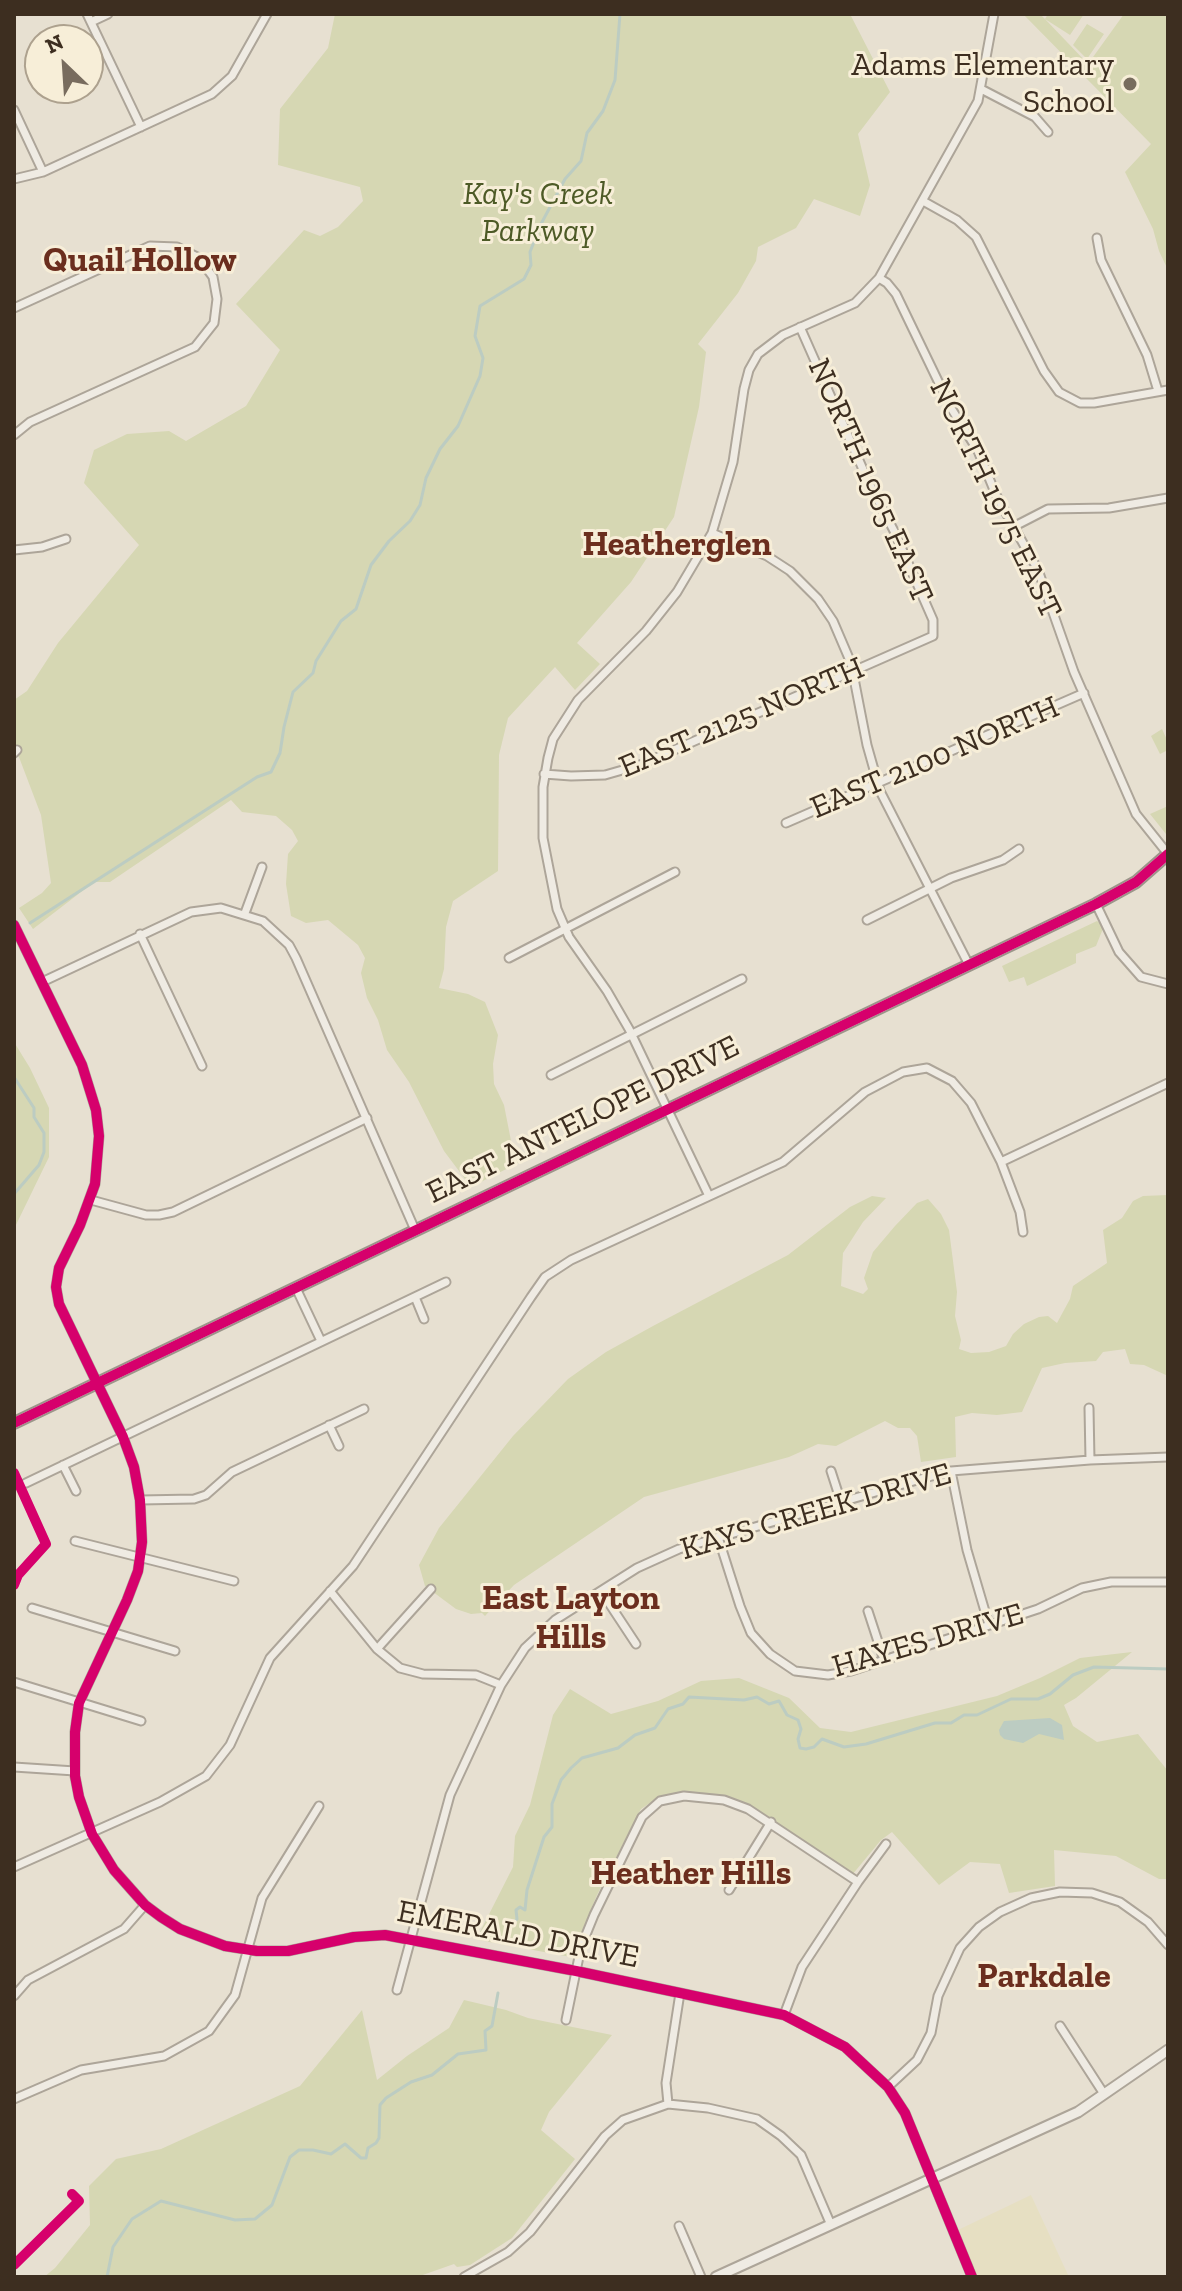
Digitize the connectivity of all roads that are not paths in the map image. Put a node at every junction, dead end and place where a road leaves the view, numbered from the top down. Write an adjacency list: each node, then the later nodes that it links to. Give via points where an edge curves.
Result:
1 (108, 14): 4 (street)
2 (267, 14): 7 (street, via 223,86)
3 (994, 14): 5 (street)
4 (89, 18): 7 (street)
5 (981, 89): 8 (street, via 1035,117); 11 (street)
6 (14, 110): 9 (street)
7 (141, 127): 9 (street)
8 (1048, 132)
9 (43, 172): 10 (street)
10 (14, 179)
11 (923, 201): 13 (street); 17 (street, via 976,237 1059,392 1080,403 1094,403)
12 (1097, 238): 17 (street, via 1101,260 1147,355)
13 (879, 278): 15 (street, via 855,303); 20 (street, NORTH 1975 EAST, via 896,294)
14 (14, 308): 18 (street, via 150,246 177,247 199,258 213,277 217,299 214,323 195,347 30,422)
15 (800, 327): 21 (street, via 770,343 749,370 733,462); 24 (street, NORTH 1965 EAST, via 933,620)
16 (1168, 390): 17 (street)
17 (1158, 391)
18 (14, 435)
19 (1168, 498): 20 (street, via 1109,508 1048,509)
20 (1013, 527): 26 (street, NORTH 1975 EAST, via 1038,570)
21 (712, 533): 25 (street, via 767,556 805,585 833,621); 27 (street, via 646,631 564,719)
22 (66, 539): 23 (street)
23 (14, 550)
24 (933, 636): 25 (street, EAST 2125 NORTH)
25 (853, 672): 27 (street, EAST 2125 NORTH, via 622,771); 28 (street)
26 (1084, 693): 28 (street, EAST 2100 NORTH); 31 (street, NORTH 1975 EAST, via 1136,814)
27 (544, 774): 39 (street, via 543,838 550,884)
28 (877, 783): 29 (street, EAST 2100 NORTH); 34 (street)
29 (786, 823)
30 (1019, 849): 34 (street)
31 (1168, 854): 35 (main road, EAST ANTELOPE DRIVE, via 1136,882)
32 (262, 867): 36 (street)
33 (675, 872): 39 (street)
34 (931, 888): 37 (street); 42 (street)
35 (1096, 904): 42 (main road, EAST ANTELOPE DRIVE); 45 (street, via 1119,952 1141,977)
36 (245, 913): 40 (street, via 206,909); 51 (street, via 289,945)
37 (867, 920)
38 (14, 925): 44 (street, EMERALD DRIVE)
39 (566, 930): 41 (street); 46 (street)
40 (140, 934): 44 (street); 47 (street)
41 (509, 958)
42 (968, 963): 50 (main road, EAST ANTELOPE DRIVE)
43 (742, 979): 46 (street)
44 (42, 982): 54 (street, EMERALD DRIVE, via 82,1065 96,1110 98,1163)
45 (1168, 984)
46 (632, 1036): 48 (street); 50 (street)
47 (202, 1066)
48 (551, 1075)
49 (1168, 1083): 52 (street)
50 (667, 1109): 53 (street); 55 (main road, EAST ANTELOPE DRIVE)
51 (367, 1118): 54 (street, via 173,1212 146,1215); 55 (street)
52 (1001, 1162): 53 (street, via 971,1103 952,1081 927,1068 903,1072 865,1092 783,1162); 56 (street)
53 (709, 1196): 84 (street, via 545,1277 353,1566)
54 (91, 1200): 62 (street, EMERALD DRIVE, via 59,1268 56,1287)
55 (415, 1230): 58 (main road, EAST ANTELOPE DRIVE)
56 (1023, 1232)
57 (446, 1282): 59 (street)
58 (296, 1288): 61 (street); 62 (main road, EAST ANTELOPE DRIVE)
59 (415, 1297): 60 (street); 61 (street)
60 (424, 1319)
61 (321, 1341): 67 (street)
62 (97, 1383): 65 (main road, EAST ANTELOPE DRIVE); 67 (street, EMERALD DRIVE)
63 (1089, 1408): 70 (street)
64 (364, 1409): 66 (street)
65 (14, 1423)
66 (329, 1425): 68 (street); 76 (street, via 232,1472 206,1495)
67 (123, 1437): 71 (street); 76 (street, EMERALD DRIVE)
68 (339, 1446)
69 (1168, 1457): 70 (street, KAYS CREEK DRIVE)
70 (1090, 1460): 73 (street, KAYS CREEK DRIVE)
71 (63, 1465): 74 (street); 75 (street)
72 (831, 1471): 77 (street)
73 (951, 1471): 77 (street, KAYS CREEK DRIVE); 88 (street)
74 (26, 1483)
75 (76, 1491)
76 (140, 1500): 80 (street, EMERALD DRIVE)
77 (841, 1502): 78 (street, KAYS CREEK DRIVE)
78 (718, 1537): 85 (street, KAYS CREEK DRIVE, via 637,1568); 93 (street, HAYES DRIVE, via 751,1633 770,1654 795,1671 828,1675)
79 (75, 1541): 80 (street)
80 (141, 1558): 81 (street); 89 (street, EMERALD DRIVE)
81 (234, 1581)
82 (1168, 1582): 88 (street, HAYES DRIVE, via 1082,1588)
83 (431, 1589): 91 (street)
84 (330, 1591): 91 (street); 102 (street, via 270,1658 230,1745 206,1776)
85 (601, 1591): 90 (street); 95 (street, KAYS CREEK DRIVE, via 555,1620 525,1648)
86 (32, 1608): 89 (street)
87 (868, 1611): 93 (street)
88 (989, 1625): 93 (street, HAYES DRIVE)
89 (112, 1633): 92 (street); 96 (street, EMERALD DRIVE)
90 (636, 1644)
91 (377, 1649): 95 (street, via 400,1668 476,1675)
92 (175, 1651)
93 (884, 1660)
94 (14, 1682): 96 (street)
95 (501, 1685): 108 (street, KAYS CREEK DRIVE, via 450,1795)
96 (79, 1703): 97 (street); 99 (street, EMERALD DRIVE)
97 (141, 1721)
98 (14, 1767): 99 (street)
99 (75, 1771): 102 (street, EMERALD DRIVE)
100 (319, 1806): 110 (street, via 262,1898)
101 (771, 1822): 105 (street); 106 (street); 111 (street, via 724,1800 684,1796 660,1801 642,1817 594,1915)
102 (92, 1834): 104 (street); 107 (street, EMERALD DRIVE)
103 (886, 1844): 105 (street)
104 (14, 1867)
105 (858, 1882): 115 (street, via 802,1967)
106 (729, 1890)
107 (145, 1905): 110 (street, EMERALD DRIVE, via 180,1929); 114 (street, via 124,1929 28,1980)
108 (410, 1940): 110 (street, EMERALD DRIVE, via 385,1935 288,1951); 111 (street, EMERALD DRIVE); 112 (street, KAYS CREEK DRIVE)
109 (1168, 1945): 119 (street, via 1120,1902 1092,1893 1060,1892 1000,1912 960,1948 938,1996 931,2033 917,2060)
110 (247, 1950): 121 (street, via 235,1995 209,2031 194,2041 164,2056 71,2073)
111 (576, 1971): 113 (street, EMERALD DRIVE); 116 (street)
112 (397, 1990)
113 (680, 1993): 115 (street, EMERALD DRIVE); 122 (street, via 669,2054)
114 (14, 1996)
115 (784, 2015): 119 (street, EMERALD DRIVE, via 845,2047)
116 (566, 2020)
117 (1060, 2026): 120 (street)
118 (1168, 2050): 120 (street)
119 (888, 2087): 123 (street, EMERALD DRIVE, via 905,2113)
120 (1104, 2094): 123 (street, via 1034,2134)
121 (14, 2099)
122 (668, 2104): 124 (street, via 757,2119 781,2136 801,2155); 126 (street, via 623,2120 530,2232 508,2252)
123 (931, 2180): 124 (street); 129 (street, EMERALD DRIVE)
124 (831, 2225): 128 (street)
125 (679, 2226): 127 (street)
126 (464, 2277)
127 (701, 2277)
128 (716, 2277)
129 (972, 2277)

